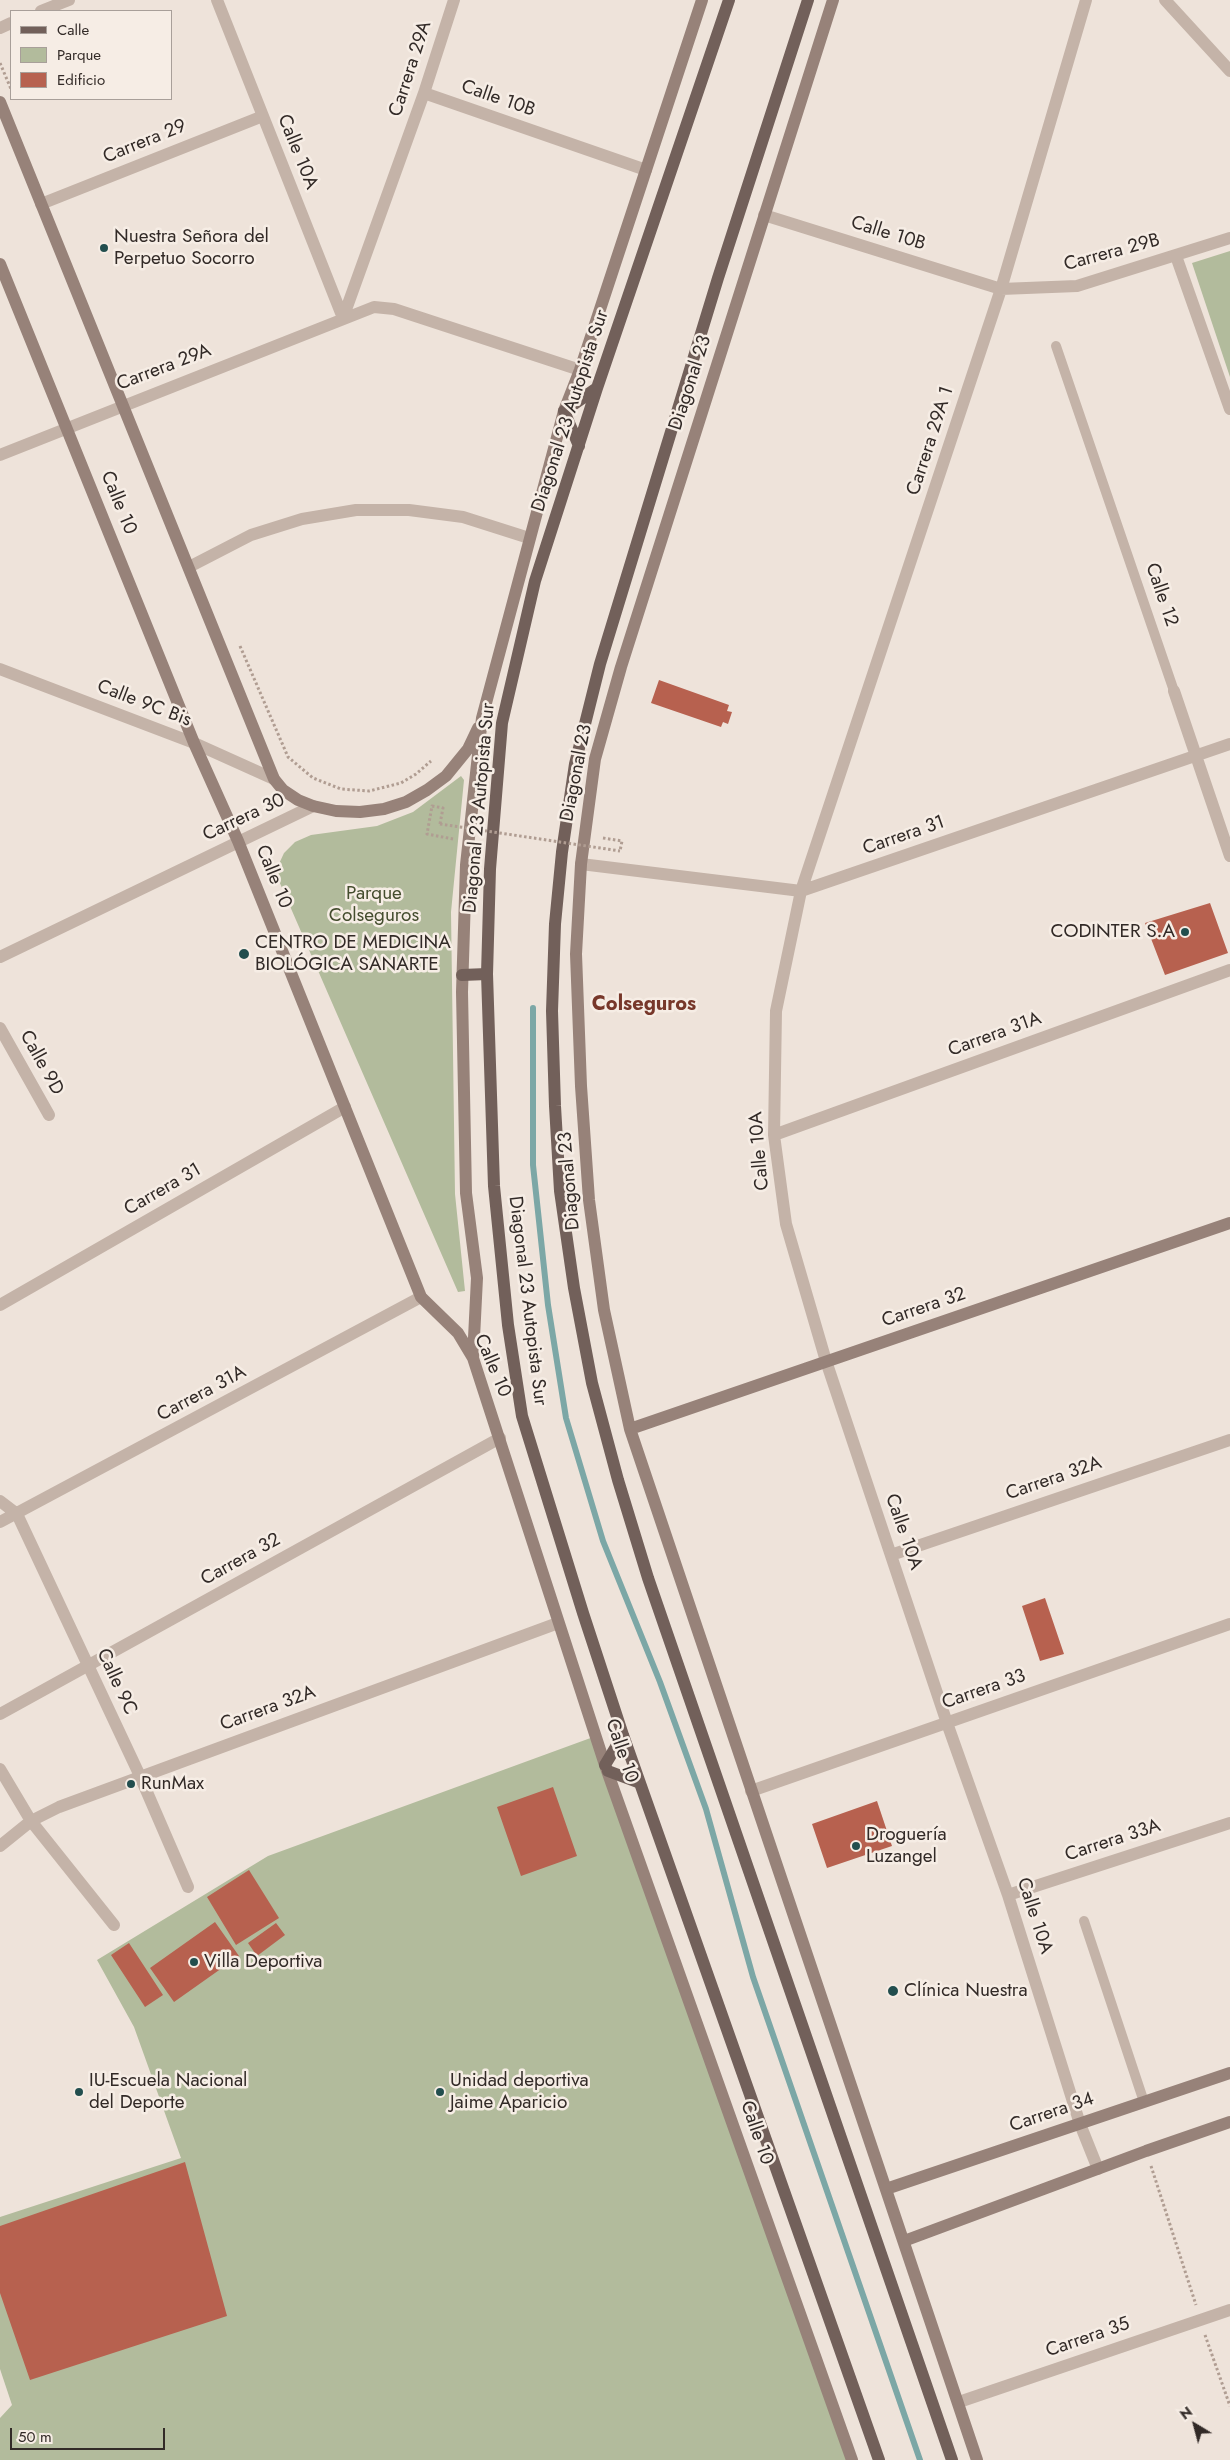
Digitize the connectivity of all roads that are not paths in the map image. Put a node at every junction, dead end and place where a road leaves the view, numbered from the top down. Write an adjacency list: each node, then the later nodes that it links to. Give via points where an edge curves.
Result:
1 (69, 0): 10 (street)
2 (217, 0): 14 (street, Calle 10A)
3 (454, 0): 12 (street, Carrera 29A)
4 (702, 0): 15 (street)
5 (729, 0): 25 (main road, Diagonal 23 Autopista Sur)
6 (808, 0): 96 (main road, via 718,278 600,664 575,764 555,924 552,1011 560,1190 592,1383 648,1578)
7 (833, 0): 17 (street, Diagonal 23)
8 (1086, 0): 21 (street, Carrera 29A 1)
9 (1165, 0): 11 (street)
10 (44, 10)
11 (1230, 72)
12 (424, 93): 15 (street, Calle 10B); 22 (street, Carrera 29A)
13 (0, 102): 16 (street)
14 (263, 116): 16 (street, Carrera 29); 22 (street, Calle 10A)
15 (646, 170): 24 (street)
16 (41, 204): 26 (street)
17 (764, 215): 21 (street, Calle 10B); 44 (street, Diagonal 23, via 595,759)
18 (1230, 238): 19 (street, Carrera 29B)
19 (1176, 256): 21 (street, Carrera 29B, via 1077,286); 27 (street)
20 (0, 264): 29 (street, Calle 10)
21 (1001, 288): 45 (street, Carrera 29A 1)
22 (343, 318): 24 (street, Carrera 29A, via 374,308 394,309); 26 (street, Carrera 29A)
23 (1056, 346): 35 (lane, Calle 12)
24 (580, 370): 28 (street)
25 (597, 388): 28 (main road); 30 (main road, Diagonal 23 Autopista Sur)
26 (123, 405): 29 (street, Carrera 29A); 33 (street)
27 (1230, 409)
28 (564, 411): 30 (main road); 32 (street)
29 (67, 427): 31 (street, Carrera 29A); 37 (street, Calle 10)
30 (579, 446): 48 (main road, Diagonal 23 Autopista Sur, via 535,582 502,722 490,870)
31 (0, 455)
32 (529, 538): 33 (street, via 463,517 409,510 356,510 302,519 251,535); 36 (street)
33 (189, 567): 40 (street)
34 (0, 669): 37 (street, Calle 9C Bis)
35 (1174, 691): 39 (street, Calle 12)
36 (482, 718): 41 (street, Carrera 30, via 468,749 446,776 406,802 360,812); 49 (street, via 466,865)
37 (194, 743): 40 (street, Calle 9C Bis); 42 (street, Calle 10)
38 (1230, 744): 39 (street, Carrera 31)
39 (1196, 755): 43 (street, Calle 12); 45 (street, Carrera 31)
40 (274, 779): 41 (street, via 298,800)
41 (313, 806): 42 (street, Carrera 30)
42 (238, 841): 46 (street, Carrera 30); 51 (street, Calle 10)
43 (1230, 856)
44 (581, 864): 45 (street, Carrera 31); 59 (street, Diagonal 23, via 576,954 589,1200 604,1310)
45 (801, 891): 53 (street, Calle 10A, via 776,1011)
46 (0, 957)
47 (1230, 970): 53 (street, Carrera 31A)
48 (487, 974): 49 (main road); 66 (main road, Diagonal 23 Autopista Sur, via 494,1186 508,1325 522,1416)
49 (462, 975): 57 (street, via 466,1193 477,1278)
50 (0, 1028): 52 (street, Calle 9D)
51 (345, 1107): 55 (street, Calle 10); 56 (street, Carrera 31)
52 (49, 1115)
53 (774, 1135): 58 (street, Calle 10A, via 786,1224)
54 (1230, 1223): 58 (street, Carrera 32)
55 (421, 1297): 57 (street, Calle 10, via 458,1333); 63 (street, Carrera 31A)
56 (0, 1304)
57 (473, 1358): 60 (street, Calle 10)
58 (826, 1361): 59 (street, Carrera 32); 65 (street, Calle 10A)
59 (630, 1429): 77 (street, Diagonal 23)
60 (500, 1438): 67 (street, Calle 10); 69 (street, Carrera 32)
61 (1230, 1440): 65 (street, Carrera 32A)
62 (0, 1501): 63 (street, Calle 9C)
63 (17, 1514): 64 (street, Carrera 31A); 69 (street, Calle 9C)
64 (0, 1522)
65 (891, 1555): 71 (street, Calle 10A)
66 (583, 1613): 72 (main road, Calle 10)
67 (558, 1622): 74 (street, Calle 10); 75 (street, Carrera 32A)
68 (1230, 1624): 71 (street, Carrera 33)
69 (88, 1665): 70 (street, Carrera 32); 75 (street, Calle 9C)
70 (0, 1714)
71 (947, 1723): 77 (street, Carrera 33); 82 (street, Calle 10A)
72 (623, 1735): 74 (main road); 76 (main road, Calle 10)
73 (0, 1768): 78 (street)
74 (607, 1768): 76 (main road); 94 (street, Calle 10)
75 (140, 1776): 78 (street, Carrera 32A, via 59,1807); 81 (street, Calle 9C)
76 (640, 1783): 95 (main road, Calle 10)
77 (751, 1791): 90 (street)
78 (32, 1821): 80 (street, Carrera 32A); 84 (street)
79 (1230, 1824): 82 (street, Carrera 33A)
80 (0, 1846)
81 (188, 1887)
82 (1008, 1895): 88 (street, Calle 10A)
83 (1084, 1921): 86 (lane)
84 (114, 1925)
85 (1230, 2073): 86 (street, Carrera 34)
86 (1144, 2102): 88 (street, Carrera 34)
87 (1230, 2122): 89 (street)
88 (1080, 2124): 89 (street, Calle 10A); 90 (street, Carrera 34)
89 (1098, 2170): 91 (street)
90 (886, 2189): 91 (street)
91 (904, 2241): 93 (street)
92 (1230, 2310): 93 (street, Carrera 35)
93 (959, 2402): 97 (street)
94 (852, 2460)
95 (879, 2460)
96 (952, 2460)
97 (977, 2460)

